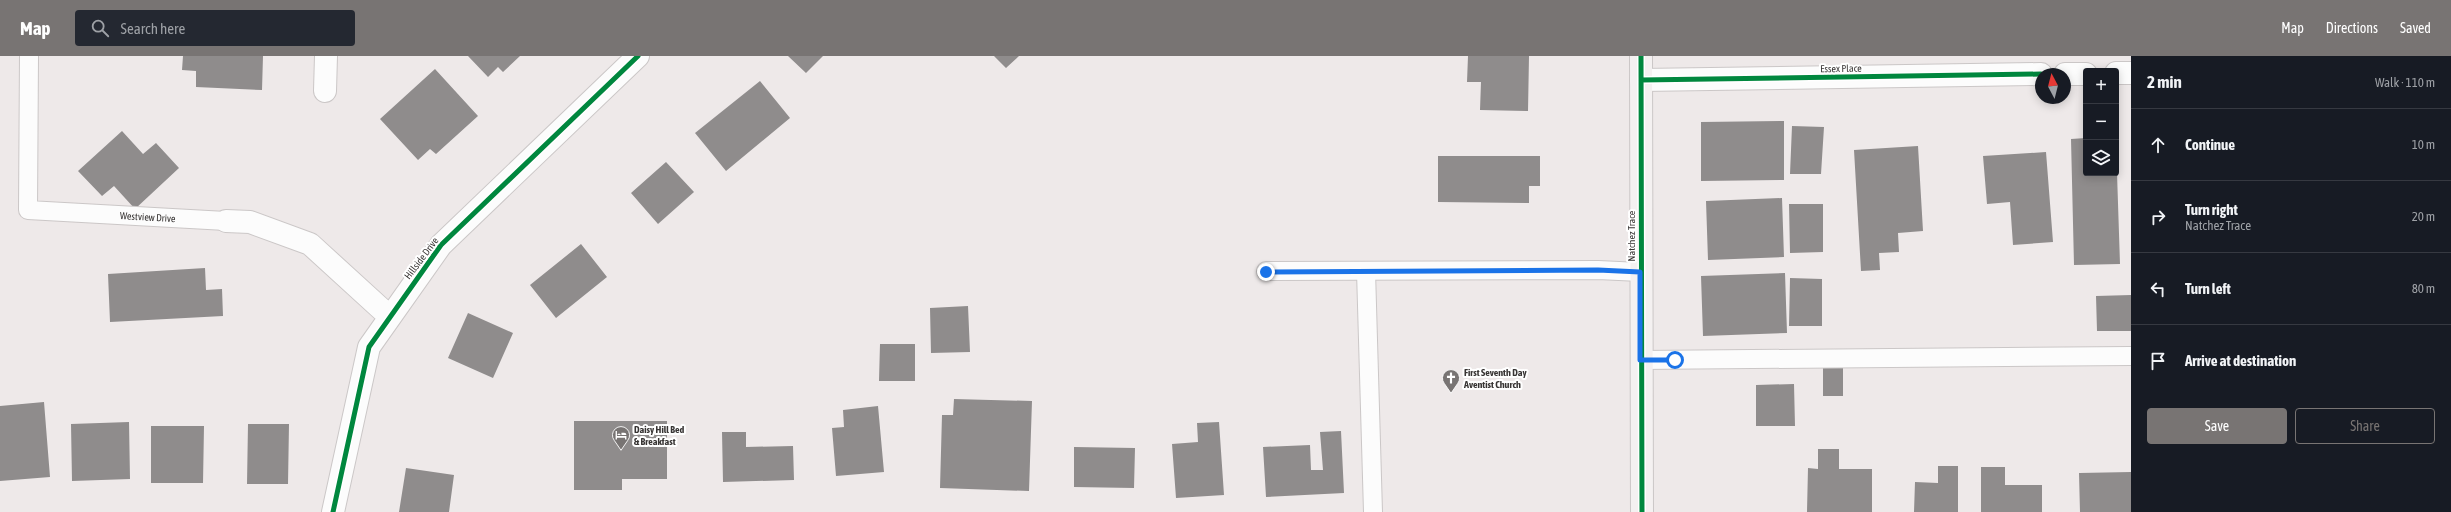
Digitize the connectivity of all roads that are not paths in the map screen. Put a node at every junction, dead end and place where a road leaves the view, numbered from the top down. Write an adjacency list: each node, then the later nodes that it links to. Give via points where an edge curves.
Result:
1 (29, 56): 12 (lane, Westview Drive, via 28,210)
2 (326, 56): 11 (street)
3 (638, 56): 16 (street, Hillside Drive, via 440,245)
4 (1641, 56): 10 (main road, Natchez Trace)
5 (2119, 73): 6 (street)
6 (2131, 73)
7 (2035, 74): 10 (street, Essex Place)
8 (2071, 74): 9 (street)
9 (2083, 74)
10 (1641, 80): 15 (main road, Natchez Trace)
11 (325, 91)
12 (226, 221): 16 (street, Westview Drive, via 250,222 310,244)
13 (1366, 271): 14 (lane); 15 (lane); 20 (lane)
14 (1266, 272)
15 (1640, 272): 18 (main road, Natchez Trace)
16 (390, 317): 19 (street, Hillside Drive, via 369,347)
17 (2131, 356): 18 (lane)
18 (1640, 360): 21 (main road, Natchez Trace)
19 (333, 512)
20 (1373, 512)
21 (1642, 512)

